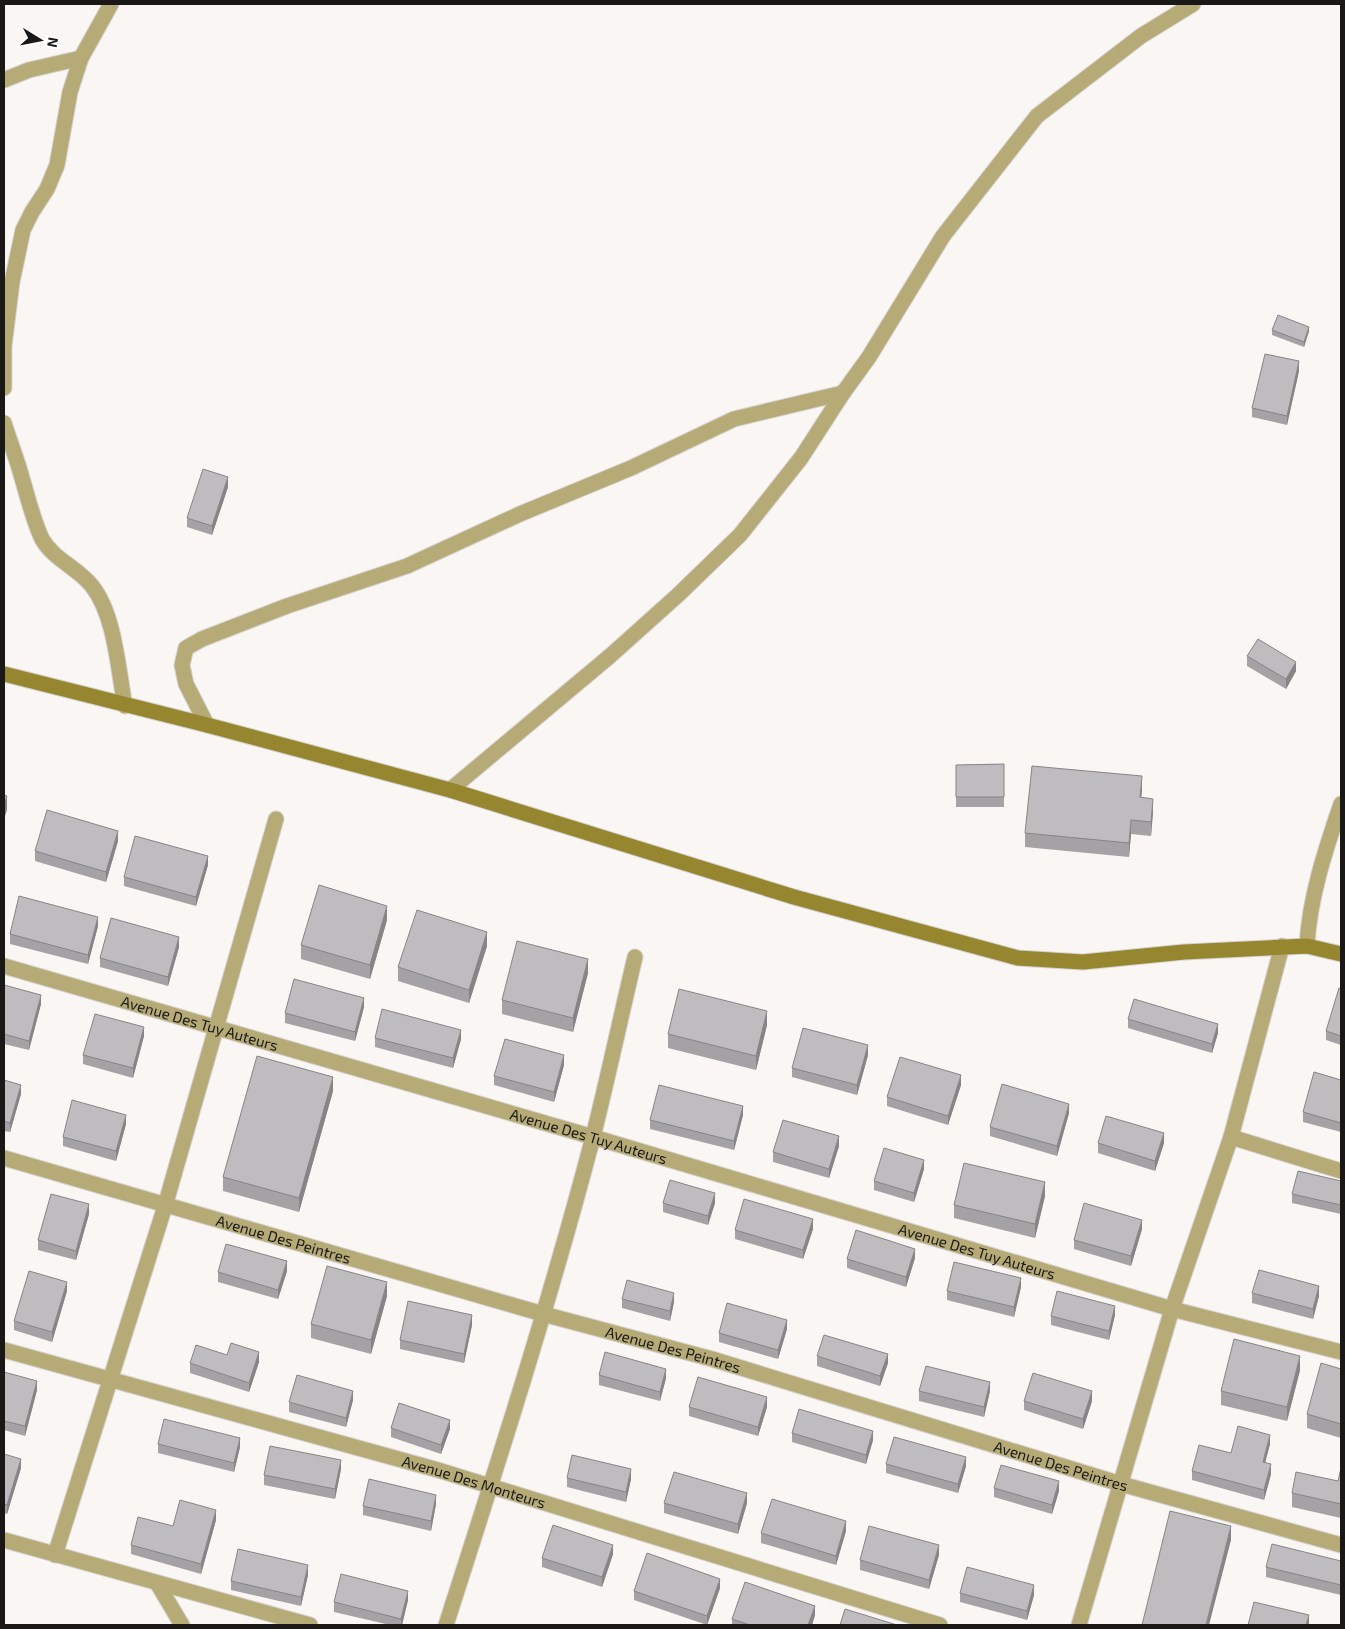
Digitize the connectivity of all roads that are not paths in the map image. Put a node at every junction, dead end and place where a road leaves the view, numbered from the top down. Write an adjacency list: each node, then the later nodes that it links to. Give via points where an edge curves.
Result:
1 (111, 4): 3 (street)
2 (1193, 4): 6 (street, via 1141,36 1037,116 943,236 874,350)
3 (81, 58): 4 (street, via 29,70); 5 (street, via 70,92 57,165 23,230 7,318)
4 (4, 80)
5 (4, 388)
6 (843, 393): 10 (street, via 734,419 407,566 202,639 186,648 182,665 186,684); 11 (street, via 801,458 740,535 610,656)
7 (4, 424): 9 (street, via 43,540 53,554 92,586 104,609 113,631)
8 (4, 674): 9 (street)
9 (125, 706): 10 (street)
10 (206, 725): 11 (street)
11 (450, 790): 14 (street, via 794,897 1018,958 1083,962)
12 (1341, 804): 15 (street, via 1313,902)
13 (276, 819): 19 (street)
14 (1282, 946): 15 (street); 21 (street)
15 (1308, 946): 16 (street)
16 (1341, 954)
17 (636, 956): 20 (street)
18 (4, 966): 19 (street, Avenue Des Tuy Auteurs)
19 (217, 1027): 20 (street, Avenue Des Tuy Auteurs); 24 (street)
20 (592, 1137): 25 (street, Avenue Des Tuy Auteurs); 26 (street)
21 (1231, 1137): 23 (street); 25 (street)
22 (4, 1158): 24 (street, Avenue Des Peintres)
23 (1341, 1170)
24 (165, 1206): 26 (street, Avenue Des Peintres); 29 (street)
25 (1172, 1310): 28 (street, Avenue Des Tuy Auteurs); 30 (street)
26 (543, 1314): 30 (street, Avenue Des Peintres, via 712,1359); 31 (street)
27 (4, 1350): 29 (street, Avenue Des Monteurs)
28 (1341, 1352)
29 (110, 1379): 31 (street, Avenue Des Monteurs); 34 (street)
30 (1121, 1484): 33 (street, Avenue Des Peintres); 40 (street)
31 (491, 1487): 38 (street); 39 (street, Avenue Des Monteurs)
32 (4, 1540): 34 (street)
33 (1341, 1545)
34 (56, 1555): 35 (street)
35 (157, 1583): 36 (street); 37 (street)
36 (182, 1625)
37 (310, 1625)
38 (446, 1625)
39 (940, 1625)
40 (1080, 1625)

